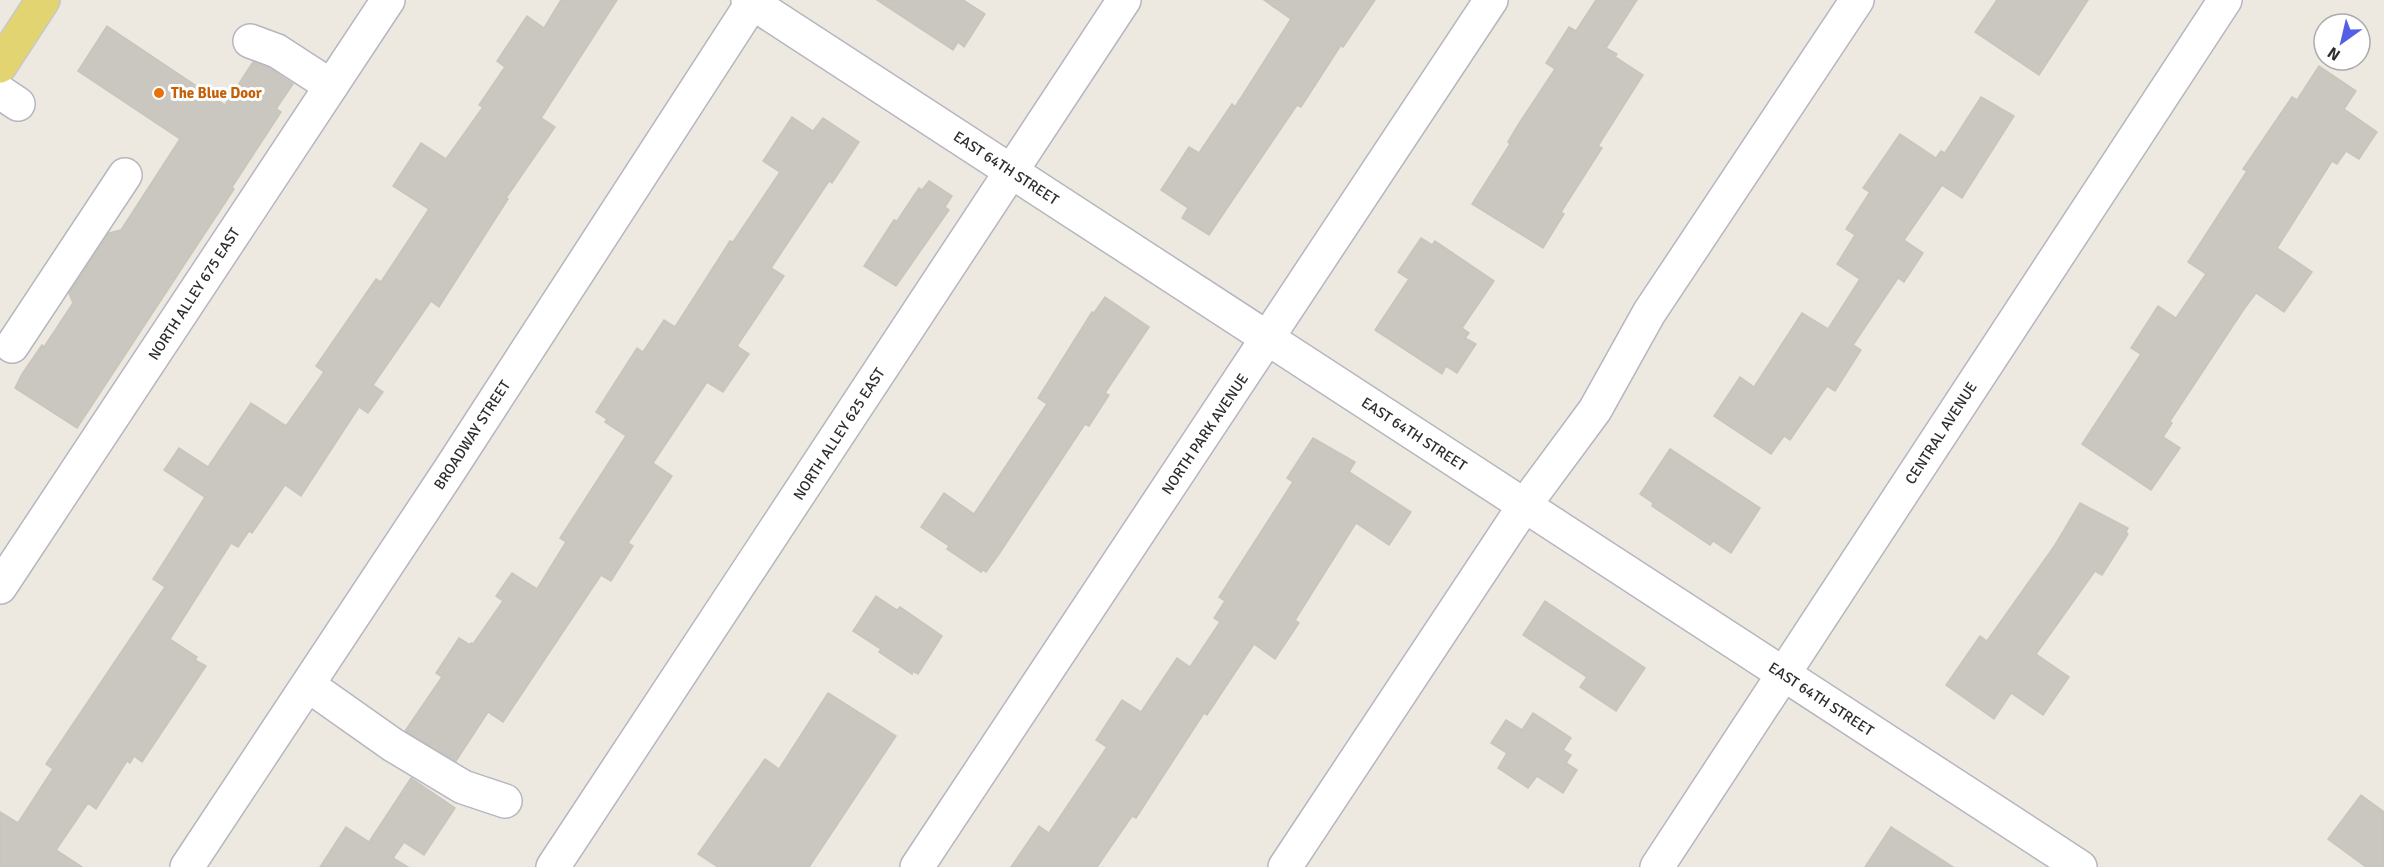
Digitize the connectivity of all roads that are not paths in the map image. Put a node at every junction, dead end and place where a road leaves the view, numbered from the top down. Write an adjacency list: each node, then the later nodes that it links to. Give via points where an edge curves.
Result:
1 (43, 0): 9 (main road)
2 (388, 0): 10 (street, NORTH ALLEY 675 EAST)
3 (1124, 0): 11 (street, NORTH ALLEY 625 EAST)
4 (1491, 0): 13 (street, NORTH PARK AVENUE)
5 (1857, 0): 15 (street, via 1649,313 1595,410)
6 (2225, 0): 17 (street, CENTRAL AVENUE)
7 (752, 1): 11 (street, EAST 64TH STREET); 18 (street, BROADWAY STREET)
8 (250, 41): 10 (street, via 277,51)
9 (0, 66)
10 (331, 86): 16 (street, NORTH ALLEY 675 EAST)
11 (1011, 171): 13 (street, EAST 64TH STREET); 21 (street, NORTH ALLEY 625 EAST)
12 (125, 175): 14 (street)
13 (1268, 339): 15 (street, EAST 64TH STREET); 22 (street, NORTH PARK AVENUE)
14 (12, 346)
15 (1524, 506): 17 (street, EAST 64TH STREET); 23 (street)
16 (0, 587)
17 (1783, 674): 24 (street, CENTRAL AVENUE); 25 (street, EAST 64TH STREET)
18 (308, 685): 19 (street, via 393,745 463,787); 20 (street, BROADWAY STREET)
19 (505, 801)
20 (187, 867)
21 (553, 867)
22 (917, 867)
23 (1285, 867)
24 (1657, 867)
25 (2080, 867)

